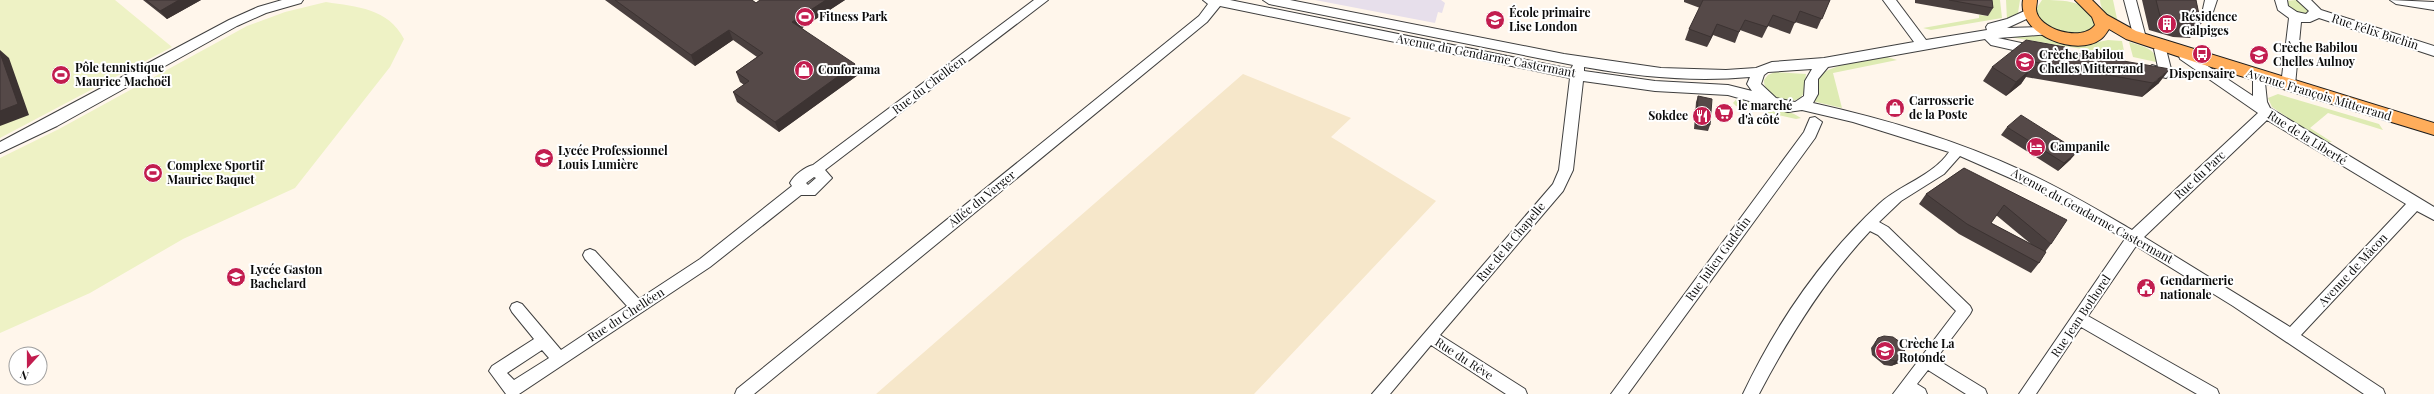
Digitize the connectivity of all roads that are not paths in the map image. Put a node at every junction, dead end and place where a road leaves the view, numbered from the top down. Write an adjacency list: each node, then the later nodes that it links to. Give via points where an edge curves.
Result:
1 (297, 0): 40 (street, via 262,10 233,23)
2 (1042, 0): 47 (street, Rue du Chelléen, via 798,181 801,187 705,263)
3 (1216, 0): 29 (street, Avenue du Gendarme Castermant, via 1489,58); 56 (street, Allée du Verger, via 1203,19)
4 (1247, 0): 14 (street, via 1299,11)
5 (1269, 0): 14 (street, Avenue du Gendarme Castermant)
6 (1889, 0): 22 (street)
7 (2130, 0): 21 (street)
8 (2279, 0): 16 (street, via 2285,11)
9 (2303, 0): 15 (street, via 2313,6)
10 (2396, 0): 12 (street)
11 (2028, 4): 17 (main road, via 2033,20); 19 (street, via 2010,23 1992,26)
12 (2434, 6)
13 (2093, 7): 20 (main road, via 2103,26); 21 (main road, Avenue François Mitterrand, via 2123,32)
14 (1316, 10): 29 (street, Avenue du Gendarme Castermant)
15 (2316, 13): 16 (street, via 2312,18); 24 (street, Rue Félix Buchin)
16 (2295, 16): 33 (street)
17 (2047, 31): 18 (street); 20 (main road, Avenue François Mitterrand, via 2074,40 2086,40)
18 (1989, 35): 19 (street); 25 (street, via 1994,42)
19 (1975, 36): 22 (street)
20 (2096, 36): 23 (main road, Avenue François Mitterrand, via 2125,39)
21 (2140, 38): 27 (main road, Avenue François Mitterrand)
22 (1923, 45): 28 (street)
23 (2160, 49): 26 (main road, Avenue François Mitterrand); 30 (street, via 2166,73)
24 (2434, 51)
25 (2049, 53)
26 (2185, 56): 27 (main road, Avenue François Mitterrand); 36 (street, Rue de la Liberté)
27 (2204, 59): 32 (main road, Avenue François Mitterrand)
28 (1824, 63): 31 (street, Avenue du Gendarme Castermant, via 1775,66); 35 (street, via 1812,80 1812,94 1808,100)
29 (1577, 68): 31 (street, Avenue du Gendarme Castermant, via 1718,75); 34 (street, Avenue du Gendarme Castermant, via 1655,86 1728,90); 50 (street, Rue de la Chapelle, via 1563,178)
30 (2143, 69)
31 (1758, 72): 34 (street, via 1754,84)
32 (2259, 76): 33 (main road, Avenue François Mitterrand); 36 (street, via 2260,102)
33 (2288, 85): 39 (main road, Avenue François Mitterrand)
34 (1765, 99): 35 (street, Avenue du Gendarme Castermant)
35 (1796, 106): 37 (street, Avenue du Gendarme Castermant); 38 (street)
36 (2266, 113): 42 (street, Rue de la Liberté); 45 (street, Rue du Parc)
37 (1843, 114): 38 (street, via 1824,122); 41 (street, Avenue du Gendarme Castermant)
38 (1815, 122): 59 (street, Rue Julien Gudefin, via 1810,134)
39 (2434, 129)
40 (0, 148)
41 (1957, 149): 44 (street, via 1945,165 1896,197); 45 (street, Avenue du Gendarme Castermant, via 2039,184)
42 (2416, 203): 43 (street, Rue de la Liberté); 51 (street, Avenue de Mâcon)
43 (2434, 214)
44 (1869, 223): 54 (street, via 1883,231 1965,310); 60 (street, via 1851,242 1797,316)
45 (2134, 237): 49 (street, Rue Jean Bothorel); 51 (street, Avenue du Gendarme Castermant)
46 (590, 255): 47 (street)
47 (637, 307): 53 (street, Rue du Chelléen)
48 (517, 308): 52 (street)
49 (2079, 318): 62 (street, Rue Jean Bothorel); 63 (street)
50 (1430, 336): 57 (street, Rue de la Chapelle); 58 (street, Rue du Rêve)
51 (2291, 336): 64 (street, Avenue du Gendarme Castermant)
52 (544, 340): 53 (street); 53 (street, Rue du Chelléen, via 497,371 512,390)
53 (559, 359)
54 (1926, 361): 55 (street); 61 (street)
55 (1909, 391)
56 (742, 394)
57 (1380, 394)
58 (1519, 394)
59 (1619, 394)
60 (1751, 394)
61 (1979, 394)
62 (2028, 394)
63 (2211, 394)
64 (2377, 394)

